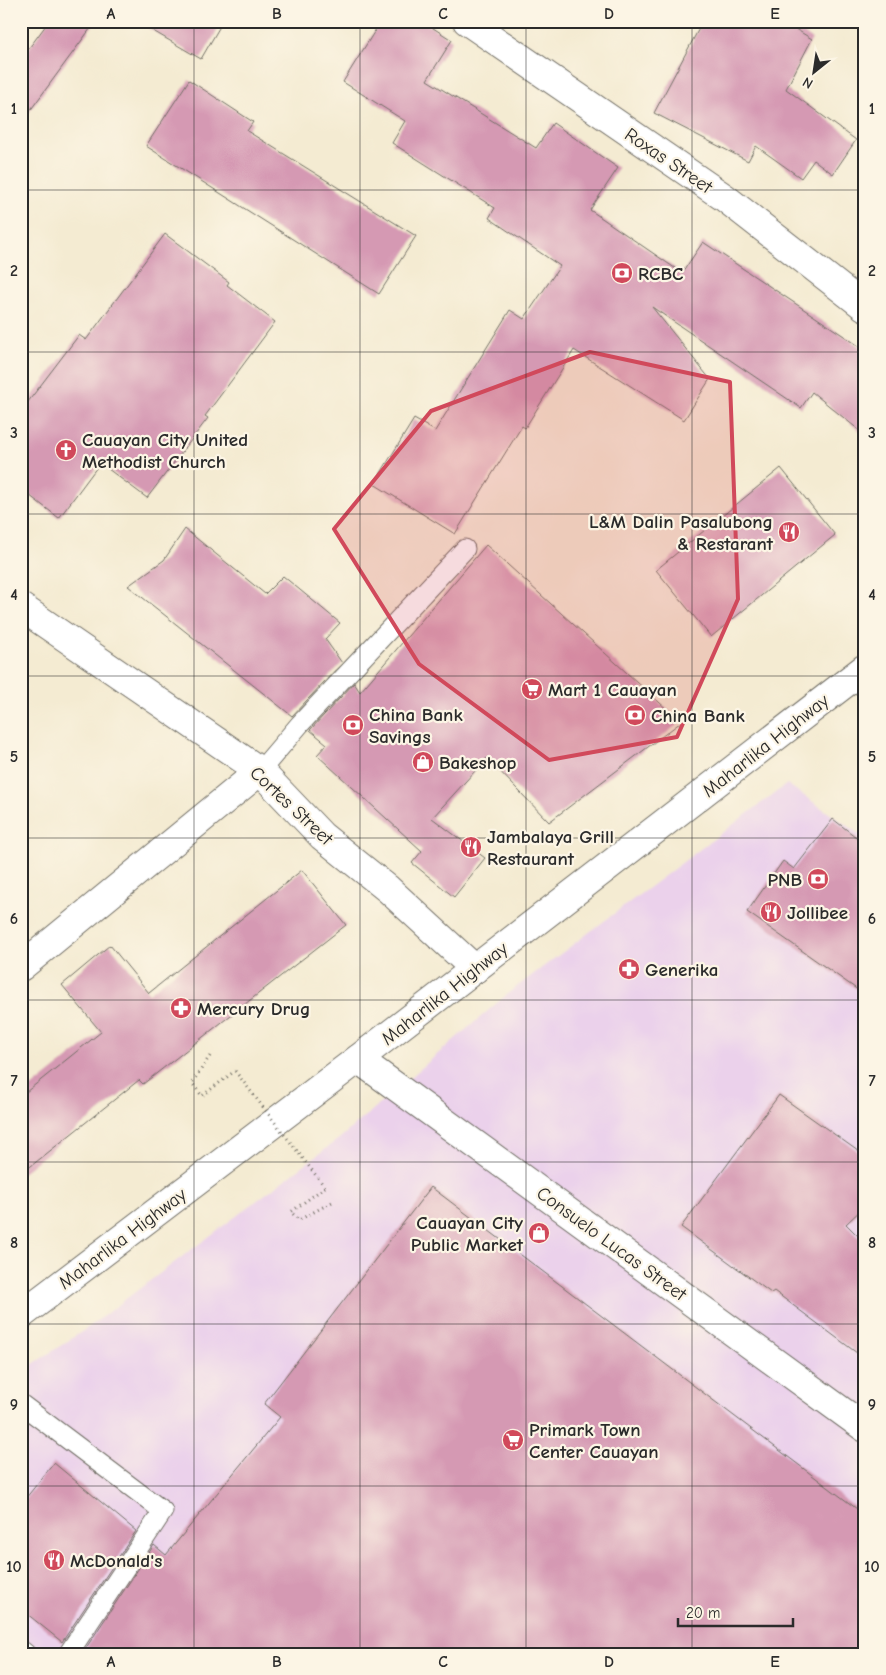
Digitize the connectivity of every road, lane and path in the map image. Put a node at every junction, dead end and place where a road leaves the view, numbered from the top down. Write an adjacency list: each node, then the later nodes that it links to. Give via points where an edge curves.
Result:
1 (467, 21): 2 (street, Roxas Street, via 725,198)
2 (865, 307)
3 (464, 549): 6 (lane)
4 (21, 607): 6 (street, Cortes Street)
5 (865, 668): 8 (street, Maharlika Highway)
6 (260, 771): 7 (street); 8 (street, Cortes Street, via 322,836 388,889)
7 (21, 967)
8 (476, 969): 10 (street, Maharlika Highway)
9 (210, 1056): 11 (path, bridge, via 192,1084 202,1096 235,1071 325,1187 291,1212 299,1220)
10 (358, 1059): 12 (street, Maharlika Highway); 14 (street, Consuelo Lucas Street)
11 (334, 1201)
12 (21, 1315)
13 (21, 1404): 17 (lane, via 163,1511)
14 (865, 1428)
15 (21, 1650): 16 (lane)
16 (26, 1654)
17 (68, 1654)

